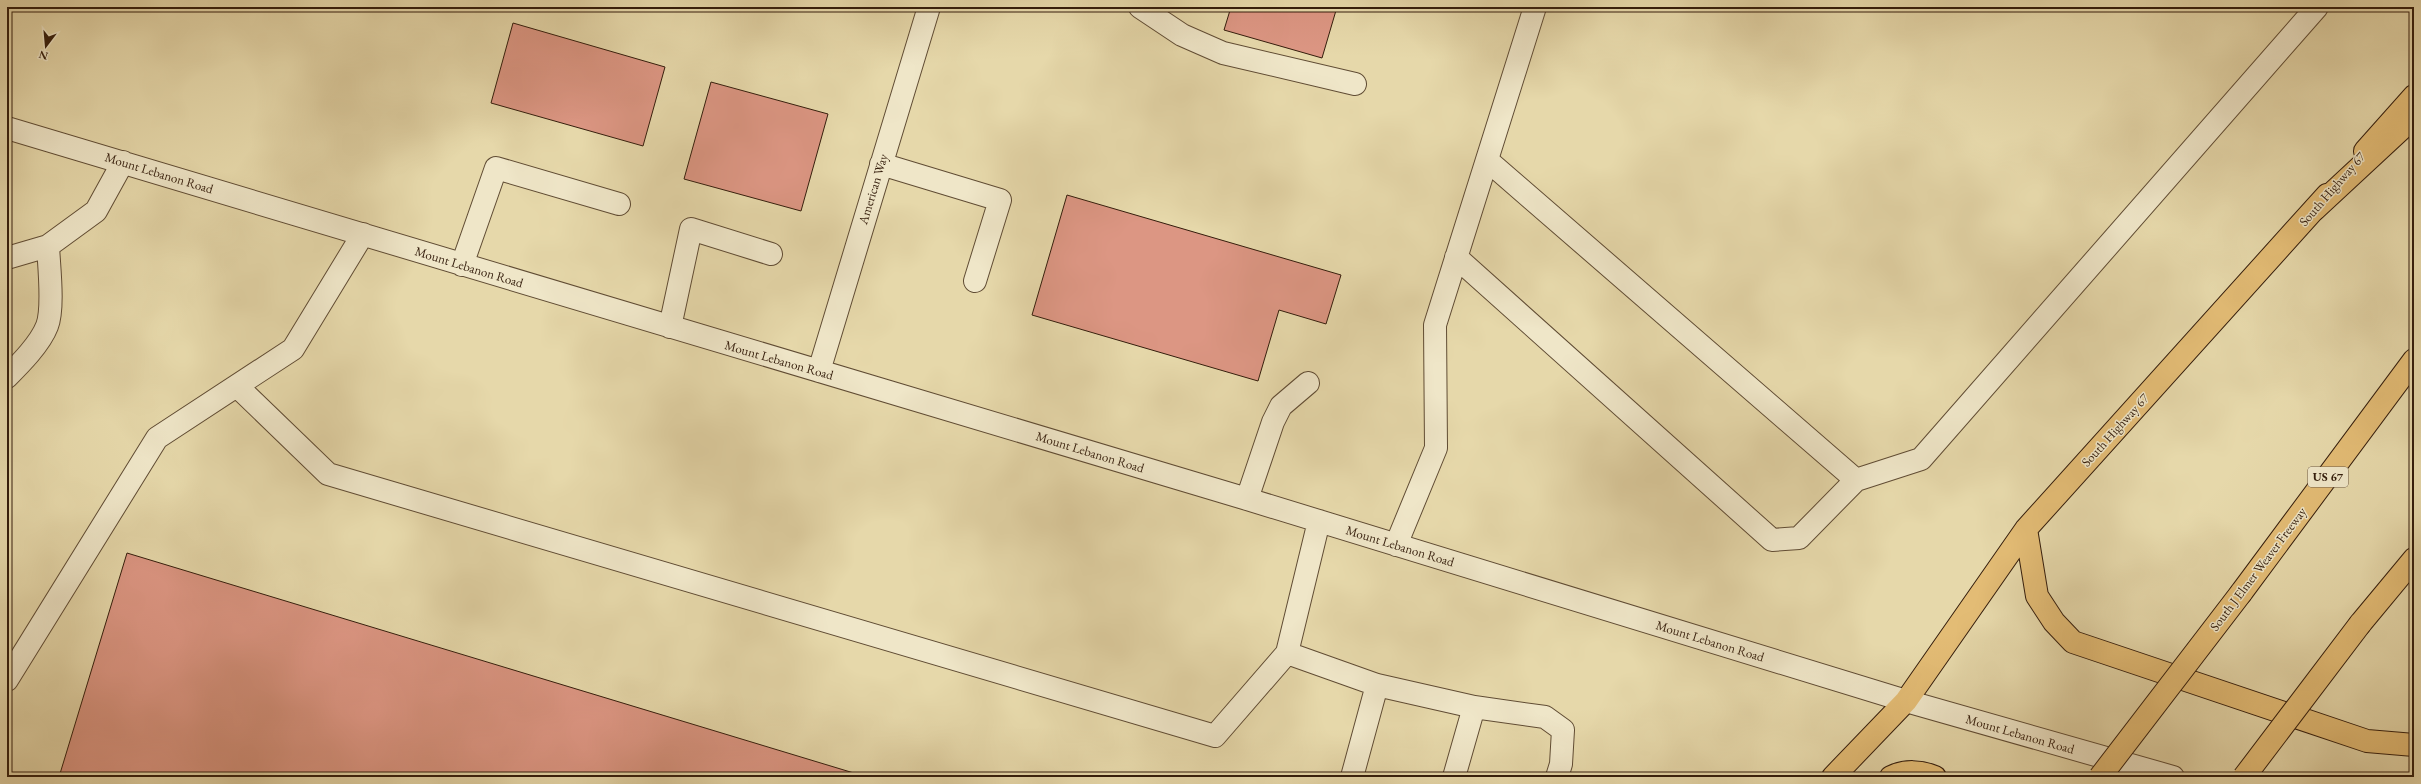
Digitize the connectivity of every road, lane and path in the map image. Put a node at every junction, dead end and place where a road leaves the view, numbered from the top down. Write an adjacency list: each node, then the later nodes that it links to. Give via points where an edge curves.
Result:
1 (929, 7): 11 (street, American Way)
2 (1140, 7): 5 (street, via 1182,35 1223,53)
3 (1536, 7): 9 (street)
4 (2317, 7): 27 (street, via 1921,459)
5 (1356, 84)
6 (2414, 96): 13 (main road, South Highway 67)
7 (2414, 117): 13 (main road)
8 (7, 128): 10 (street, Mount Lebanon Road)
9 (1487, 160): 17 (street); 27 (street)
10 (124, 162): 14 (street, Mount Lebanon Road); 15 (street, via 96,211)
11 (881, 164): 20 (street, via 1000,200); 23 (street, American Way)
12 (619, 204): 19 (street, via 496,168)
13 (2315, 209): 30 (main road, South Highway 67)
14 (363, 234): 19 (street, Mount Lebanon Road); 26 (street, via 293,349)
15 (48, 246): 18 (street); 24 (street, via 50,293 47,326 26,358)
16 (771, 254): 21 (street, via 691,229)
17 (1456, 257): 27 (street, via 1772,540 1799,538); 31 (street, via 1435,325 1436,448)
18 (7, 258)
19 (462, 265): 21 (street, Mount Lebanon Road)
20 (975, 281)
21 (670, 327): 23 (street, Mount Lebanon Road)
22 (2414, 360): 45 (main road, South J Elmer Weaver Freeway / US 67, bridge)
23 (818, 371): 28 (street, Mount Lebanon Road)
24 (7, 377)
25 (1308, 383): 28 (street, via 1281,406 1273,422)
26 (237, 386): 33 (street, via 328,474 1215,736); 34 (street, via 157,438)
27 (1856, 480)
28 (1247, 499): 29 (street, Mount Lebanon Road)
29 (1319, 521): 31 (street, Mount Lebanon Road); 33 (street)
30 (2026, 529): 36 (main road, South Highway 67); 38 (main road, via 2037,596 2054,622 2073,642 2367,741)
31 (1396, 545): 36 (street, Mount Lebanon Road)
32 (2414, 559): 47 (main road, bridge, via 2360,624)
33 (1287, 653): 35 (street)
34 (7, 680)
35 (1377, 685): 37 (street); 39 (street)
36 (1906, 702): 42 (main road, South Highway 67); 46 (street, Mount Lebanon Road)
37 (1474, 707): 40 (street); 41 (street, via 1545,717 1563,730 1561,764)
38 (2414, 745)
39 (1352, 777)
40 (1454, 777)
41 (1557, 777)
42 (1833, 777)
43 (1891, 777): 44 (main road, via 1899,773 1922,772)
44 (1935, 777)
45 (2100, 777)
46 (2173, 777)
47 (2244, 777)

